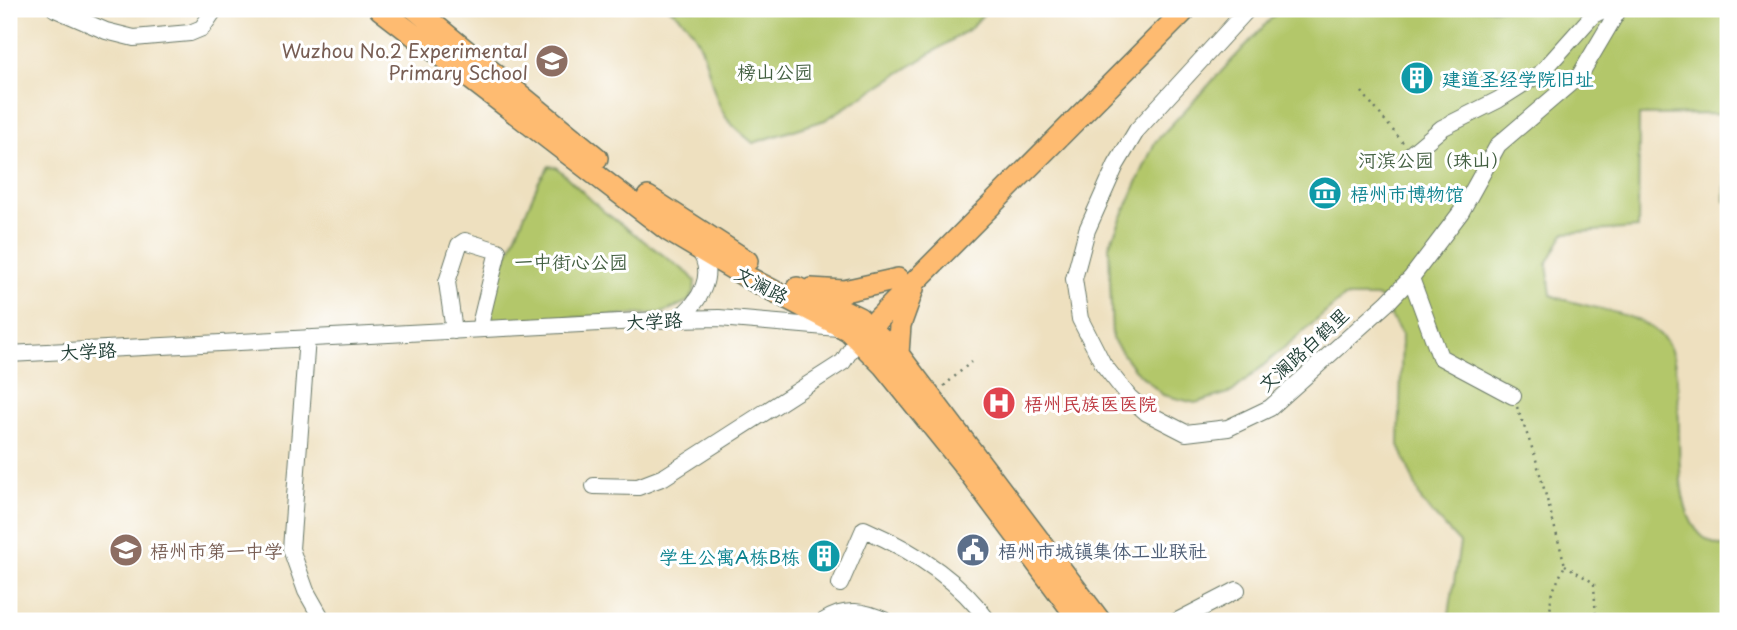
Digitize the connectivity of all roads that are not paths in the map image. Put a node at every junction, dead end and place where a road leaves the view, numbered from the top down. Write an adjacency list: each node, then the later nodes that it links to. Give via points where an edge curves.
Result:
1 (55, 9): 2 (street, via 134,38 190,33 202,27)
2 (215, 9)
3 (380, 9): 11 (main road, 文澜路, via 669,231)
4 (415, 9): 14 (main road, 文澜路, via 671,214)
5 (1167, 9): 13 (main road)
6 (1186, 9): 13 (main road)
7 (1248, 9): 12 (street, 文澜路白鹤里, via 1137,130 1116,165 1087,230 1074,279 1089,343 1116,383 1167,426 1186,433 1228,428 1270,408)
8 (1605, 9): 10 (street, via 1593,15 1542,72 1442,128)
9 (1619, 9): 12 (street, 文澜路白鹤里, via 1580,75 1499,145 1461,212)
10 (1411, 154)
11 (697, 247): 15 (street, via 705,261 706,280 696,302); 16 (main road, 文澜路, via 745,276)
12 (1411, 278): 22 (street, via 1440,357)
13 (907, 279): 14 (main road, via 844,291); 16 (main road); 21 (main road)
14 (798, 288): 16 (main road, 文澜路)
15 (677, 319): 16 (street, 大学路); 17 (street, 大学路)
16 (859, 328): 21 (main road, 文澜路); 23 (street, via 844,362 664,477 638,487); 30 (main road, 文澜路)
17 (479, 330): 18 (street, 大学路); 18 (street, via 498,251 464,241 458,245 447,282)
18 (454, 331): 19 (street, 大学路)
19 (307, 338): 20 (street, 大学路); 27 (street, via 291,549)
20 (9, 354)
21 (898, 354): 31 (main road, 文澜路)
22 (1513, 396)
23 (594, 486)
24 (840, 584): 29 (street, via 864,529 903,546 970,595)
25 (1237, 590): 32 (street)
26 (826, 620): 28 (street, via 861,610)
27 (323, 621)
28 (886, 621)
29 (988, 621)
30 (1080, 621)
31 (1100, 621)
32 (1177, 621)

